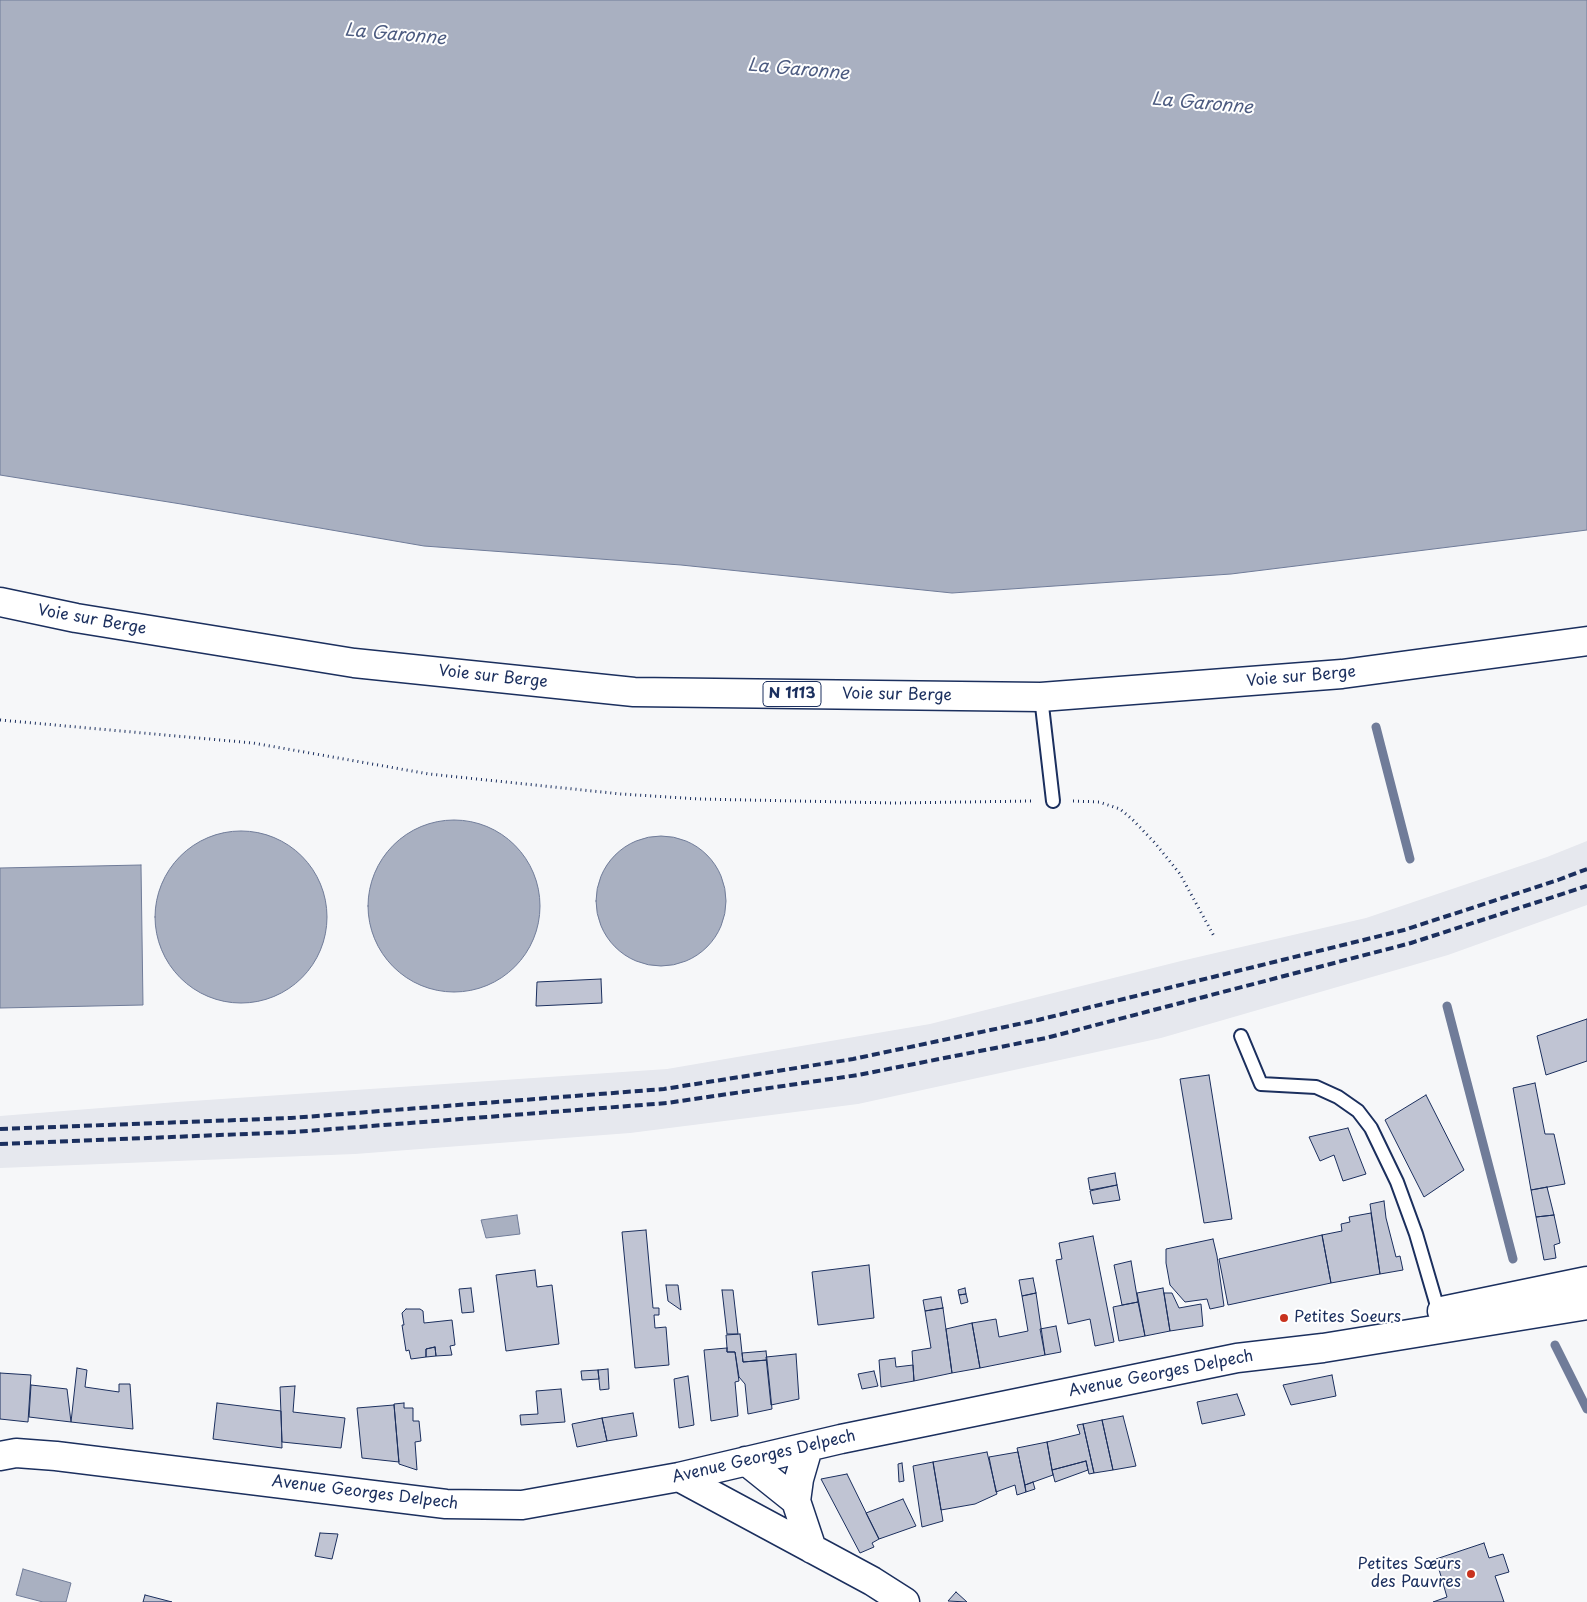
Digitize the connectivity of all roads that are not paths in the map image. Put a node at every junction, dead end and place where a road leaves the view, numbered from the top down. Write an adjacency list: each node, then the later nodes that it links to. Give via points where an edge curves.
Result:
1 (0, 602): 3 (main road, Voie sur Berge / N 1113, via 76,618 354,663 634,692)
2 (1587, 641): 3 (main road, Voie sur Berge / N 1113, via 1342,674)
3 (1041, 697): 4 (lane)
4 (1052, 801)
5 (1241, 1036): 8 (lane, via 1261,1084 1316,1087 1358,1111 1371,1128 1397,1182 1416,1234)
6 (1587, 1281): 8 (main road)
7 (1587, 1306): 8 (main road, Avenue Georges Delpech, via 1523,1316)
8 (1441, 1320): 9 (main road, Avenue Georges Delpech, via 1323,1348 1256,1355)
9 (808, 1448): 11 (main road, Avenue Georges Delpech); 13 (main road)
10 (5, 1454): 12 (main road, Avenue Georges Delpech, via 56,1456 446,1504 522,1505)
11 (746, 1461): 12 (main road, Avenue Georges Delpech); 13 (main road)
12 (679, 1477): 14 (main road)
13 (796, 1501): 14 (main road)
14 (812, 1549): 15 (main road)
15 (905, 1602)

